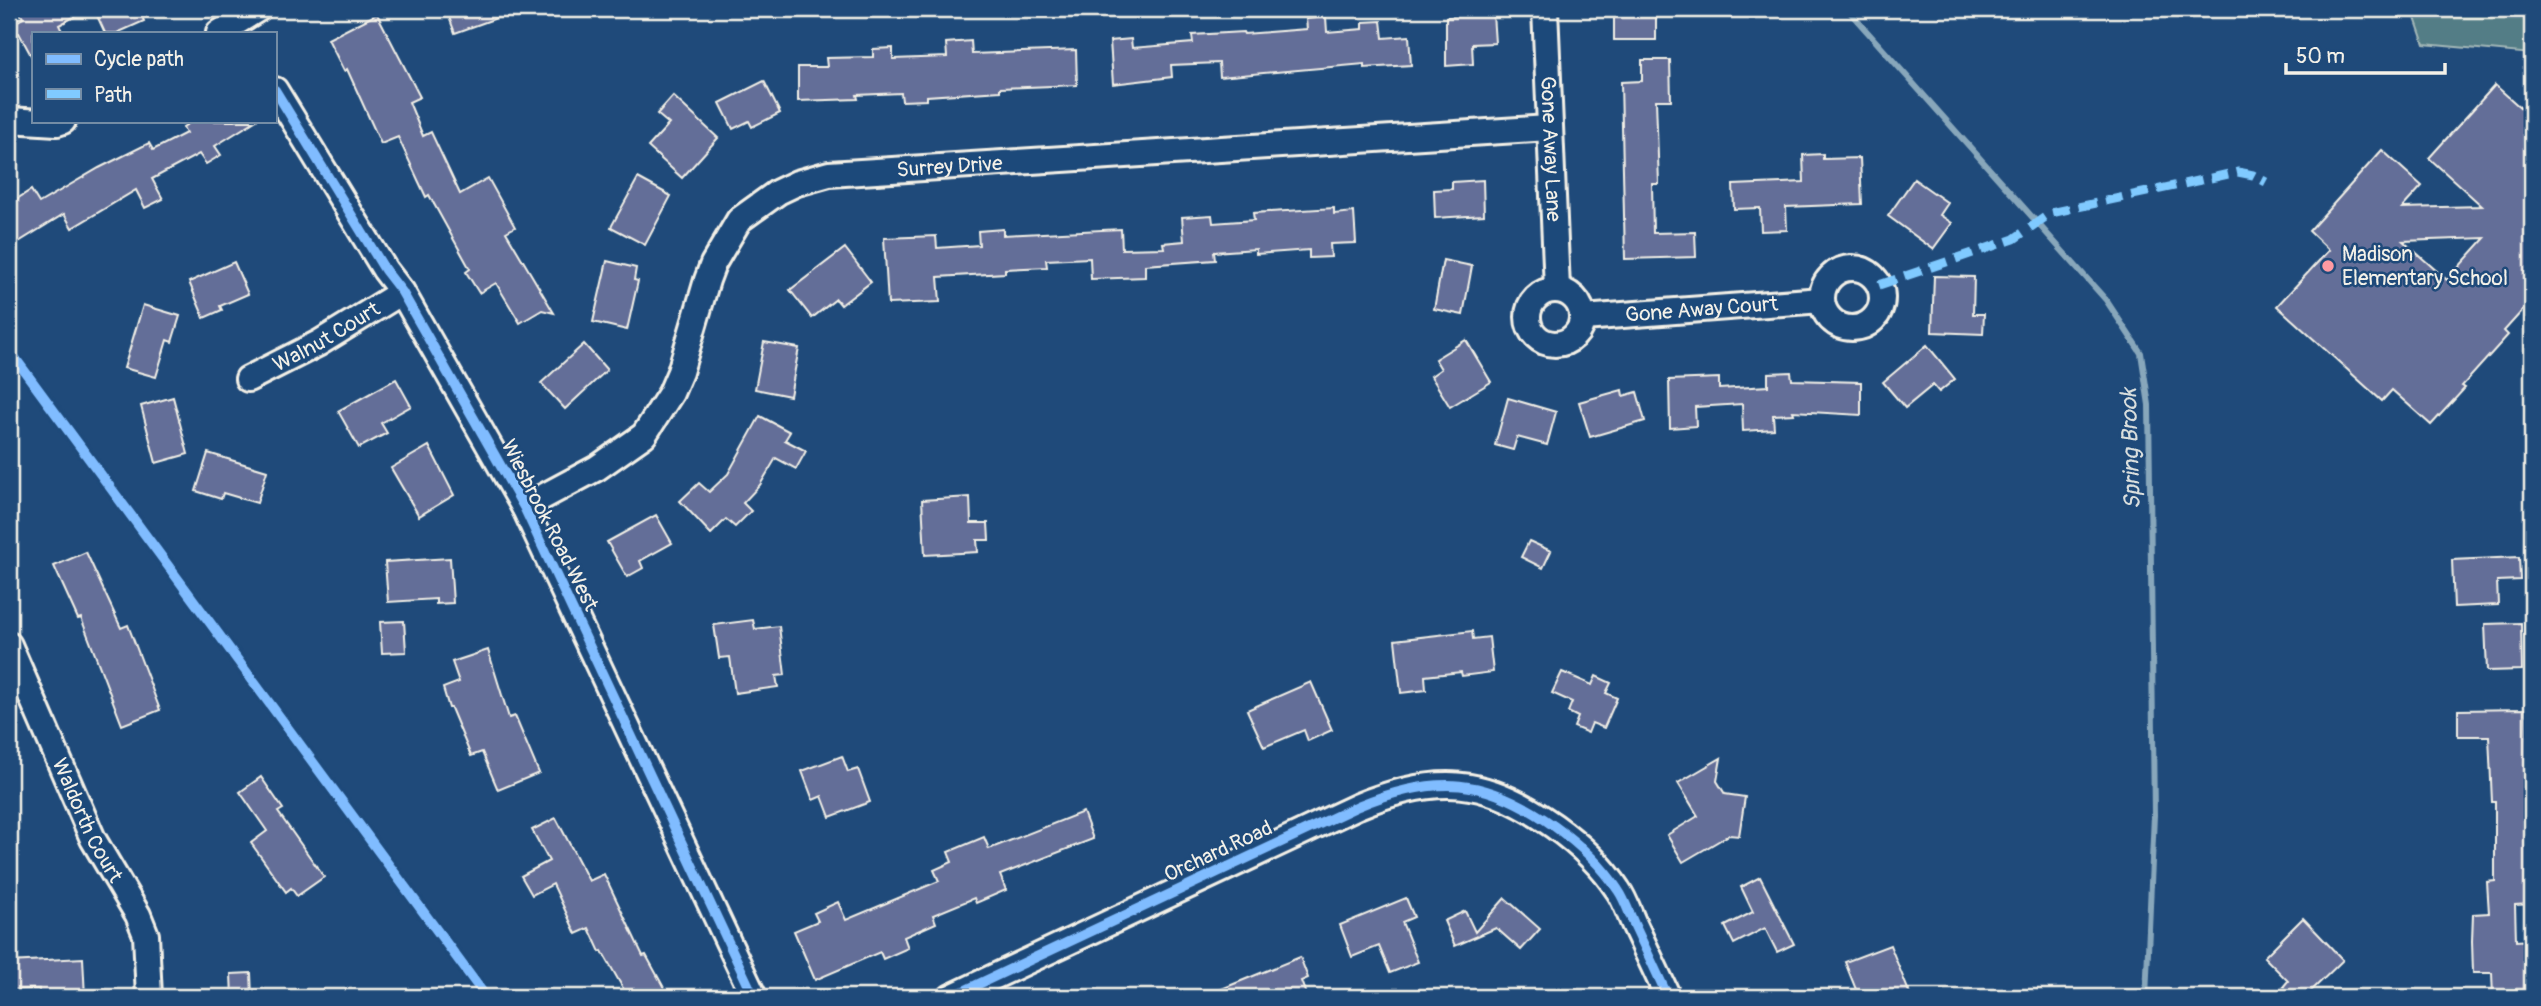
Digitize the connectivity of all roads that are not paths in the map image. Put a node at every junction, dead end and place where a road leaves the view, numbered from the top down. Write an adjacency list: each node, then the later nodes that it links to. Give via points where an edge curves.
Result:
1 (258, 9): 3 (street)
2 (1545, 9): 9 (street, Gone Away Lane)
3 (229, 25)
4 (276, 92): 11 (street, Wiesbrook Road West)
5 (9, 120): 6 (street)
6 (32, 121)
7 (41, 122): 8 (street)
8 (60, 122)
9 (1549, 128): 10 (street, Gone Away Lane); 15 (street, Surrey Drive, via 829,174 797,183 739,220 707,279 671,393 644,435 597,468)
10 (1557, 289): 13 (street, via 1576,298); 13 (street, via 1537,296 1531,305 1528,315 1535,335 1554,344 1565,342 1574,337)
11 (402, 292): 14 (street, Walnut Court, via 319,343); 15 (street, Wiesbrook Road West)
12 (1822, 300): 13 (street, Gone Away Court)
13 (1583, 318)
14 (248, 379)
15 (524, 507): 18 (street, Wiesbrook Road West)
16 (9, 645): 17 (street, Waldorth Court, via 93,839 146,935)
17 (149, 997)
18 (754, 997)
19 (951, 997): 20 (street, Orchard Road, via 1391,793 1450,785 1472,787 1530,808 1596,861 1619,892)
20 (1668, 997)

